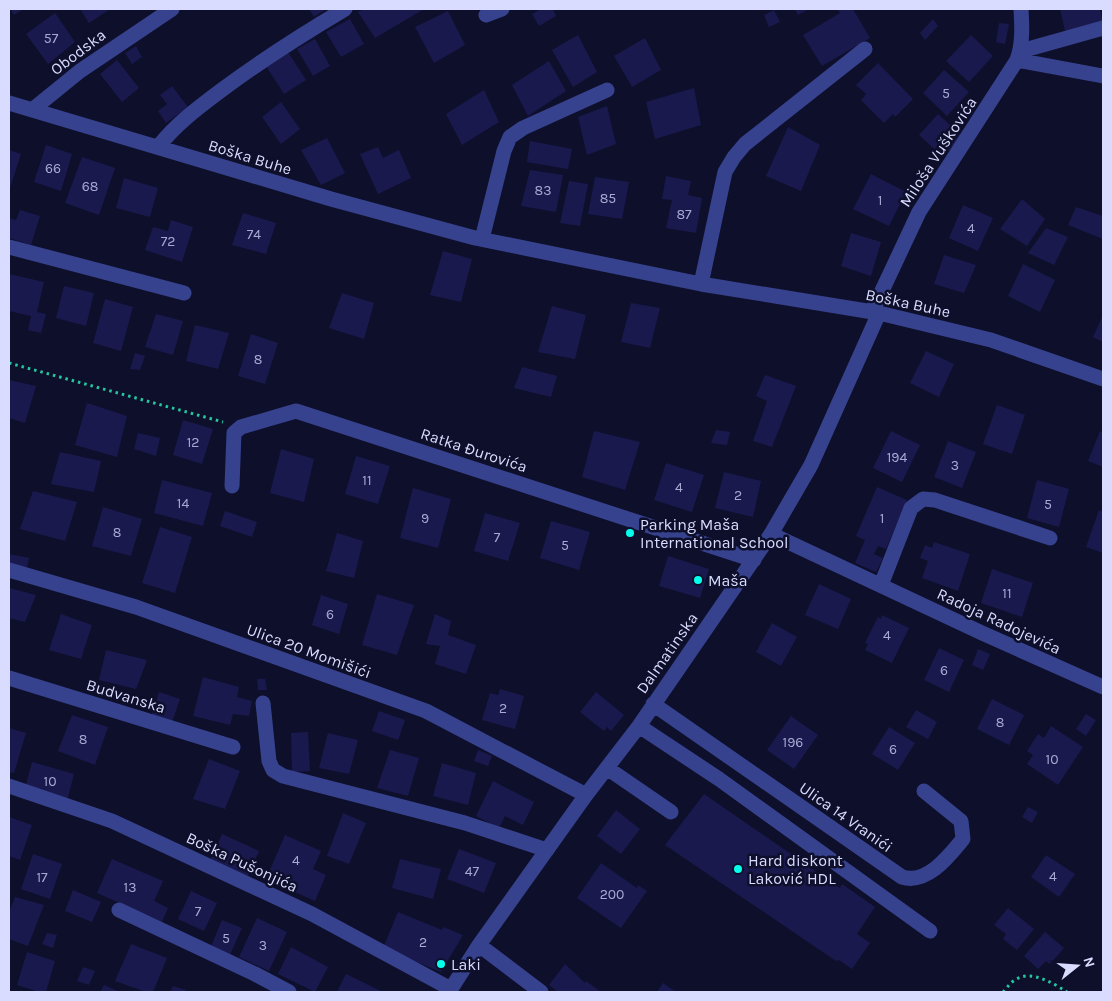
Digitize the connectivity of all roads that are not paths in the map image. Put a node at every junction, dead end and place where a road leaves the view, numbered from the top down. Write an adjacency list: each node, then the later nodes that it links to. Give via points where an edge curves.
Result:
1 (172, 9): 12 (street, Obodska, via 80,70)
2 (345, 9): 13 (street, via 227,86 187,116)
3 (502, 9): 5 (street)
4 (1021, 9): 8 (street)
5 (486, 15)
6 (1103, 28): 8 (street)
7 (865, 48): 16 (street, via 745,144 734,157 725,172)
8 (1019, 56): 9 (street); 18 (street, Miloša Vuškovića, via 919,212)
9 (1103, 76)
10 (607, 90): 14 (street, via 523,128 510,138)
11 (9, 103): 12 (street, Boška Buhe)
12 (32, 110): 13 (street, Boška Buhe)
13 (158, 147): 14 (street, Boška Buhe, via 331,199)
14 (482, 239): 16 (street, Boška Buhe)
15 (9, 247): 17 (street)
16 (701, 284): 18 (street, Boška Buhe)
17 (184, 293)
18 (875, 313): 19 (street, Boška Buhe, via 991,340); 21 (street, Dalmatinska, via 811,464)
19 (1103, 378)
20 (232, 486): 23 (street, Ratka Đurovića, via 234,433 241,427 296,411)
21 (771, 534): 23 (street, Dalmatinska); 25 (street, Radoja Radojevića)
22 (1050, 538): 25 (street, via 935,500 923,499 911,508)
23 (754, 560): 29 (street, Dalmatinska)
24 (9, 570): 35 (street, Ulica 20 Momišići, via 136,607 426,711)
25 (881, 585): 27 (street, Radoja Radojevića)
26 (9, 678): 31 (street, Budvanska)
27 (1103, 687)
28 (263, 703): 37 (street, via 269,761 273,770 283,776 465,823)
29 (653, 704): 30 (street, Dalmatinska); 34 (street, Ulica 14 Vranići, via 907,879 923,877 963,839 961,820)
30 (639, 726): 32 (street, Dalmatinska); 39 (street, via 719,779)
31 (233, 747)
32 (607, 768): 35 (street, Dalmatinska); 36 (street)
33 (9, 786): 41 (street, Boška Pušonjića, via 112,821 312,914)
34 (924, 791)
35 (586, 795): 37 (street, Dalmatinska)
36 (670, 812)
37 (547, 850): 40 (street, Dalmatinska)
38 (119, 910): 42 (street)
39 (930, 931)
40 (479, 945): 41 (street, Dalmatinska); 43 (street)
41 (450, 990)
42 (289, 992)
43 (540, 992)

